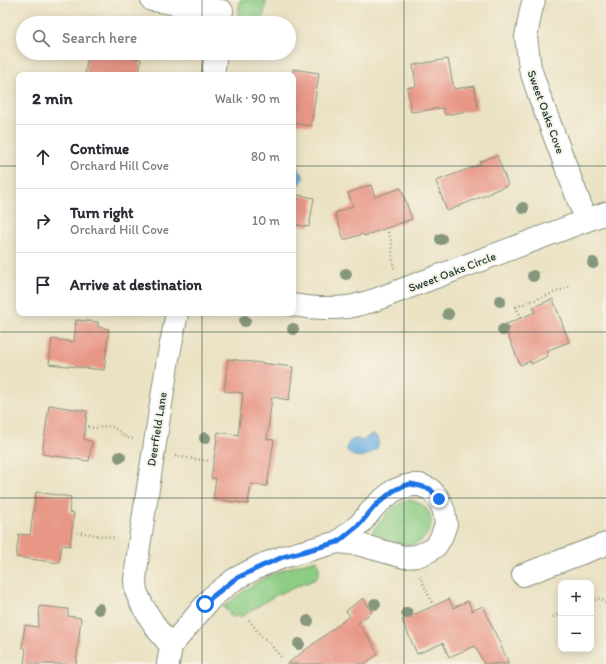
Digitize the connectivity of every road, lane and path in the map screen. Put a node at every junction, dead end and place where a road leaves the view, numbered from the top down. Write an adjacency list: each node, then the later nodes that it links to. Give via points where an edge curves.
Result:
1 (152, 0): 3 (street)
2 (534, 0): 7 (street, Sweet Oaks Cove, via 526,37 530,68)
3 (222, 11)
4 (215, 60): 5 (street)
5 (213, 72)
6 (606, 213): 7 (street, Sweet Oaks Circle)
7 (586, 220): 11 (street, Sweet Oaks Circle, via 372,301 347,307)
8 (388, 232): 9 (path)
9 (396, 272)
10 (569, 287): 13 (path, via 516,307)
11 (296, 305)
12 (176, 316): 30 (street, Deerfield Lane, via 135,580 136,591)
13 (521, 318)
14 (88, 427): 15 (path, via 113,426 127,438)
15 (142, 440)
16 (168, 455): 17 (path)
17 (208, 461)
18 (76, 532): 19 (path)
19 (116, 538)
20 (338, 542): 20 (street, via 357,544 404,557 417,556 436,546 441,538 446,524 444,511 439,499 430,489 411,484 403,486 375,506 360,524); 30 (street, via 283,557 235,579 212,597)
21 (606, 544): 23 (street)
22 (418, 571): 25 (path)
23 (523, 575)
24 (594, 600): 26 (path, via 598,598)
25 (432, 603)
26 (606, 603)
27 (558, 614): 28 (path)
28 (553, 617)
29 (249, 620): 31 (path)
30 (169, 655)
31 (282, 658)

